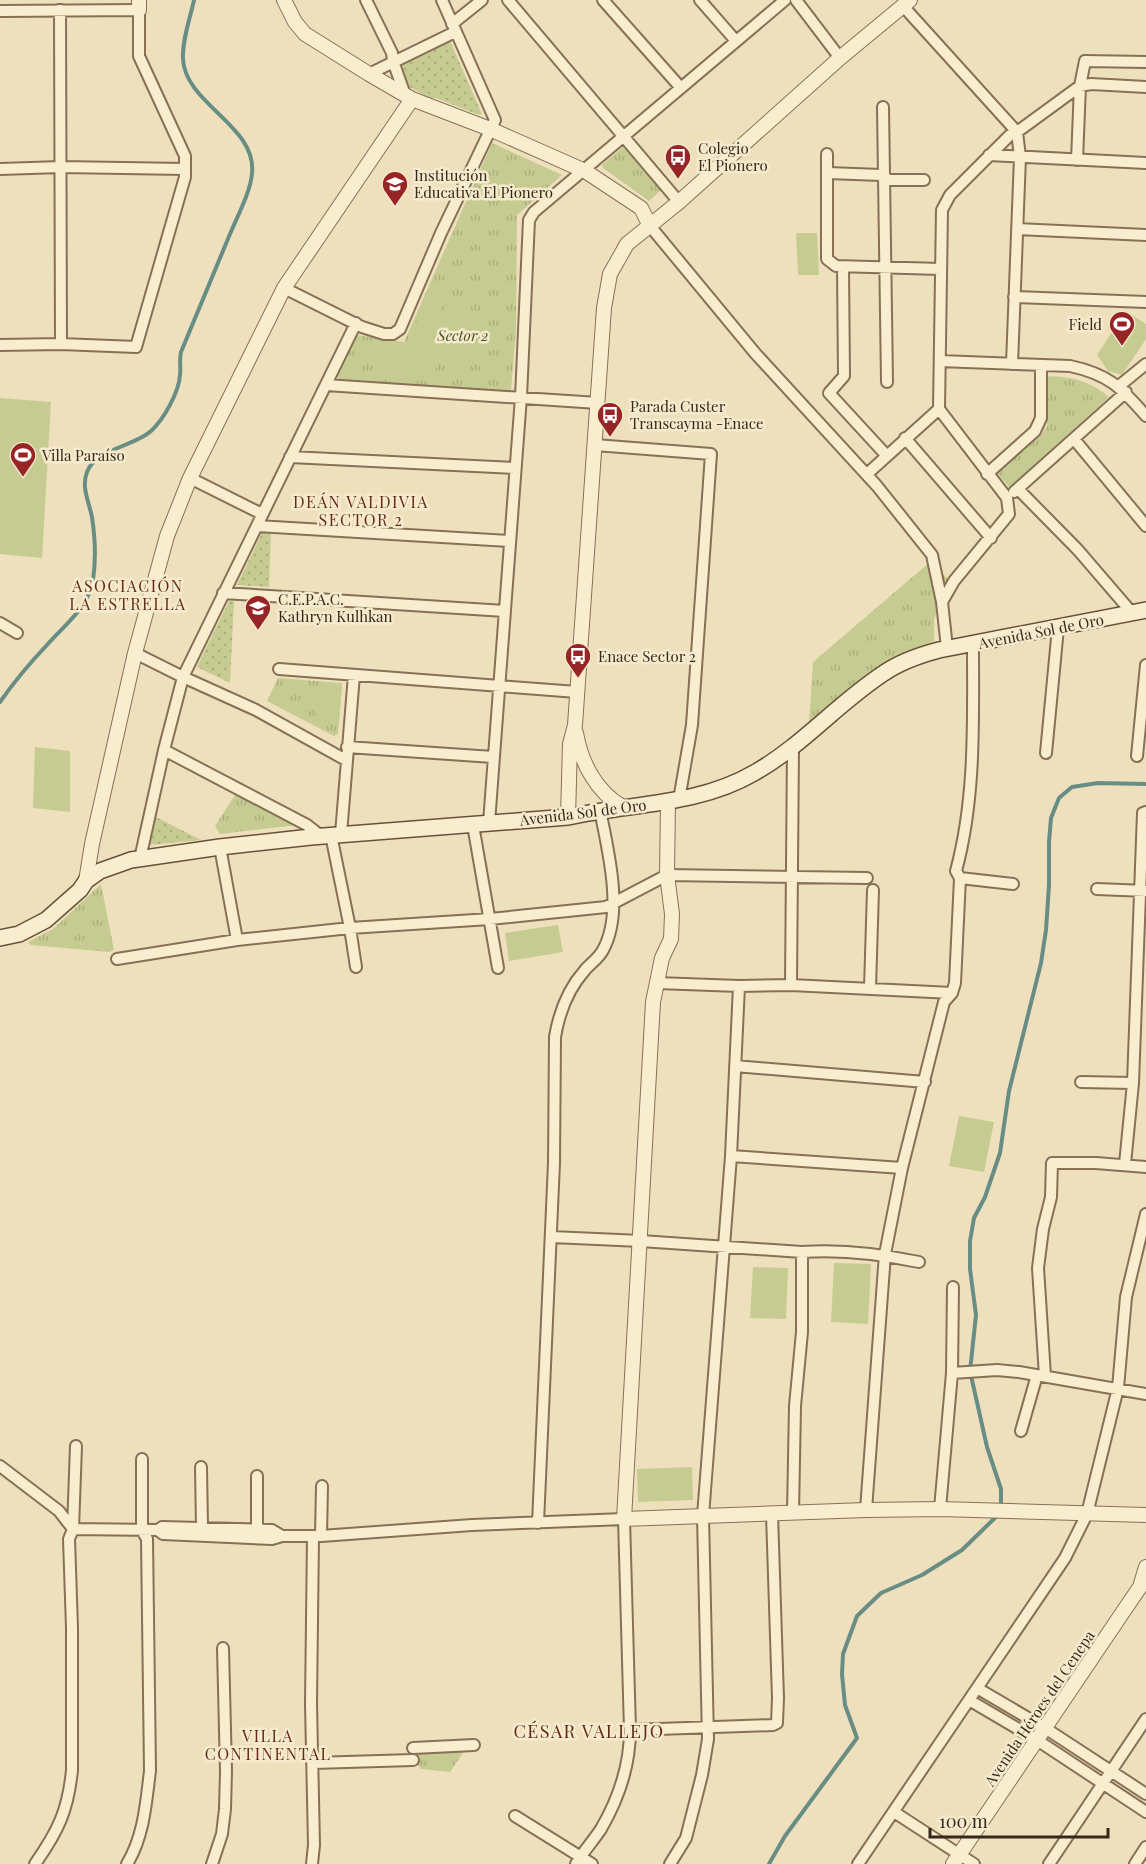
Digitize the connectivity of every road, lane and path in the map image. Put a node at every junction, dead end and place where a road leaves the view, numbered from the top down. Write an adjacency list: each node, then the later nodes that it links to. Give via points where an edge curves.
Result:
1 (284, 0): 19 (street, via 305,34)
2 (366, 0): 17 (street)
3 (442, 0): 14 (street)
4 (482, 0): 14 (street)
5 (508, 0): 27 (street)
6 (603, 0): 22 (street)
7 (700, 0): 15 (street)
8 (785, 0): 15 (street)
9 (796, 0): 16 (street)
10 (906, 3): 16 (street); 26 (street)
11 (139, 5): 12 (street); 35 (street, via 139,56 184,156)
12 (60, 10): 13 (street); 33 (street)
13 (0, 11)
14 (454, 28): 17 (street); 25 (street, via 495,120)
15 (736, 41): 22 (street)
16 (840, 58): 40 (street)
17 (393, 61): 19 (street); 23 (street)
18 (1146, 62): 20 (street, via 1085,61)
19 (369, 74): 23 (street)
20 (1080, 86): 21 (street); 26 (street); 31 (street)
21 (1146, 87)
22 (681, 88): 27 (street)
23 (409, 97): 25 (street); 47 (street)
24 (883, 107): 38 (street)
25 (490, 129): 36 (street); 50 (street, via 400,329 384,334)
26 (1017, 132): 29 (street); 30 (street)
27 (624, 137): 36 (street); 40 (street)
28 (827, 154): 37 (street)
29 (989, 155): 30 (street); 46 (street, via 950,195 942,210)
30 (1020, 157): 31 (street); 42 (street)
31 (1077, 160): 32 (street)
32 (1146, 163)
33 (61, 167): 34 (street); 35 (street); 51 (street)
34 (0, 169)
35 (185, 169): 51 (street, via 136,347)
36 (585, 171): 41 (street, via 641,208); 60 (street, via 529,220)
37 (828, 173): 38 (street); 44 (street, via 827,259 836,267)
38 (885, 176): 39 (street, via 889,180); 45 (street)
39 (924, 180)
40 (679, 202): 41 (street)
41 (650, 226): 61 (street, via 627,244 607,284); 70 (street, via 755,352)
42 (1017, 229): 43 (street); 48 (street)
43 (1146, 235)
44 (843, 267): 45 (street); 67 (street, via 844,376 829,393)
45 (885, 268): 46 (street); 57 (street)
46 (942, 269): 53 (street)
47 (284, 288): 50 (street); 72 (street)
48 (1014, 297): 49 (street); 54 (street)
49 (1146, 302)
50 (356, 323): 58 (street)
51 (62, 344): 52 (street)
52 (0, 345)
53 (940, 361): 54 (street); 62 (street)
54 (1012, 364): 56 (street)
55 (1146, 364): 59 (street)
56 (1041, 365): 59 (street, via 1089,370); 71 (street, via 1041,418 1035,431)
57 (887, 382)
58 (326, 385): 60 (street); 68 (street)
59 (1122, 389): 63 (street); 65 (street)
60 (520, 397): 61 (street); 69 (street)
61 (598, 403): 66 (street)
62 (939, 409): 64 (street); 71 (street)
63 (1146, 416)
64 (905, 438): 67 (street); 78 (street)
65 (1074, 439): 73 (street); 77 (street)
66 (595, 445): 95 (street); 104 (street, via 711,453 692,725)
67 (887, 456): 70 (street)
68 (290, 457): 69 (street); 75 (street)
69 (515, 468): 79 (street)
70 (867, 474): 81 (street, via 932,555)
71 (987, 474): 74 (street)
72 (190, 478): 75 (street); 89 (street, via 167,536)
73 (1018, 489): 74 (street); 83 (street)
74 (1007, 498): 78 (street, via 1009,514)
75 (262, 514): 76 (street)
76 (256, 526): 79 (street); 80 (street)
77 (1146, 526)
78 (991, 538): 81 (street, via 954,581)
79 (509, 540): 82 (street)
80 (223, 593): 82 (street); 93 (street)
81 (942, 602): 88 (street)
82 (505, 610): 94 (street)
83 (1139, 612): 85 (main road, Avenida Sol de Oro)
84 (0, 623): 86 (street)
85 (1058, 628): 87 (main road, Avenida Sol de Oro); 100 (street)
86 (17, 633)
87 (973, 644): 88 (main road, Avenida Sol de Oro); 117 (street, via 973,732 967,817 956,871)
88 (947, 648): 98 (main road, Avenida Sol de Oro, via 885,672)
89 (135, 653): 93 (street); 118 (street)
90 (1146, 665): 101 (street)
91 (279, 669): 92 (street)
92 (354, 675): 94 (street); 97 (street)
93 (183, 677): 99 (street); 103 (street, via 256,710)
94 (499, 685): 95 (street); 102 (street)
95 (577, 692): 96 (street)
96 (575, 725): 105 (street, via 587,769 606,795); 108 (street, via 570,744)
97 (347, 747): 102 (street); 103 (street)
98 (793, 747): 104 (main road, Avenida Sol de Oro, via 734,784); 115 (street)
99 (164, 750): 111 (street); 113 (street)
100 (1046, 753)
101 (1137, 756)
102 (493, 757): 109 (street)
103 (346, 760): 111 (street)
104 (674, 801): 105 (main road, Avenida Sol de Oro); 114 (street)
105 (623, 807): 106 (main road, Avenida Sol de Oro)
106 (600, 810): 108 (main road, Avenida Sol de Oro); 123 (street)
107 (1146, 812): 122 (street)
108 (568, 817): 109 (main road, Avenida Sol de Oro)
109 (489, 823): 110 (main road, Avenida Sol de Oro)
110 (473, 825): 111 (main road, Avenida Sol de Oro); 124 (street)
111 (331, 835): 112 (main road, Avenida Sol de Oro); 125 (street)
112 (220, 847): 113 (main road, Avenida Sol de Oro); 127 (street)
113 (140, 859): 118 (main road, Avenida Sol de Oro, via 100,871)
114 (667, 875): 115 (street); 123 (street); 131 (street, via 671,939)
115 (792, 877): 116 (street); 132 (street)
116 (867, 878)
117 (960, 878): 119 (street); 135 (street)
118 (86, 881): 126 (main road, Avenida Sol de Oro, via 46,920 19,934)
119 (1013, 884)
120 (1097, 889): 122 (street)
121 (873, 891): 134 (street)
122 (1142, 891): 139 (street)
123 (615, 903): 124 (street); 145 (street, via 603,951 583,972 558,1018)
124 (490, 920): 125 (street); 130 (street)
125 (350, 928): 127 (street); 129 (street)
126 (0, 938)
127 (237, 940): 128 (street)
128 (117, 959)
129 (356, 967)
130 (498, 968)
131 (657, 983): 133 (street); 146 (street, via 652,1002)
132 (791, 985): 133 (street); 134 (street)
133 (739, 986): 136 (street)
134 (870, 988): 135 (street)
135 (952, 993): 137 (street, via 944,1002)
136 (735, 1066): 137 (street); 140 (street)
137 (925, 1082): 143 (street)
138 (1082, 1082): 139 (street)
139 (1132, 1083): 141 (street)
140 (731, 1156): 143 (street); 147 (street)
141 (1125, 1164): 142 (street); 153 (street, via 1052,1163 1051,1197 1038,1268)
142 (1146, 1167)
143 (902, 1168): 149 (street)
144 (1146, 1214): 154 (street, via 1126,1297)
145 (552, 1237): 146 (street); 171 (street)
146 (640, 1241): 147 (street); 170 (street)
147 (724, 1246): 148 (street); 169 (street)
148 (802, 1252): 149 (street); 165 (street)
149 (885, 1254): 150 (street); 164 (street)
150 (919, 1262)
151 (953, 1287): 152 (street)
152 (952, 1373): 153 (street, via 997,1370); 163 (street)
153 (1041, 1375): 154 (street); 156 (street)
154 (1118, 1388): 155 (street); 167 (street)
155 (1146, 1394)
156 (1021, 1431)
157 (76, 1446): 173 (street)
158 (142, 1459): 174 (street)
159 (0, 1466): 173 (street, via 59,1511)
160 (201, 1467): 172 (street)
161 (257, 1476): 176 (street)
162 (322, 1486): 178 (street)
163 (940, 1509): 164 (street); 167 (street)
164 (866, 1510): 165 (street)
165 (793, 1513): 166 (street)
166 (772, 1514): 169 (street); 184 (street, via 777,1723)
167 (1087, 1514): 168 (street); 181 (street, via 1065,1558)
168 (1146, 1515)
169 (703, 1516): 170 (street); 184 (street)
170 (624, 1519): 171 (street); 185 (street)
171 (538, 1522): 178 (street)
172 (202, 1527): 175 (street); 176 (street)
173 (72, 1529): 174 (street); 200 (street, via 70,1791 54,1837)
174 (142, 1530): 175 (street); 201 (street, via 147,1539 150,1771 139,1837)
175 (158, 1530): 177 (street, via 163,1534 272,1539)
176 (257, 1530): 177 (street, via 272,1530)
177 (282, 1536): 178 (street)
178 (317, 1536): 190 (street, via 311,1704)
179 (1146, 1567): 186 (street, Avenida Héroes del Cenepa, via 1140,1587)
180 (223, 1648): 202 (street, via 225,1809)
181 (977, 1688): 182 (street); 186 (street)
182 (969, 1700): 186 (street); 194 (street)
183 (1146, 1719): 191 (street)
184 (708, 1728): 185 (street); 205 (street, via 686,1838)
185 (630, 1730): 199 (street, via 628,1763 621,1788 600,1830)
186 (1041, 1734): 191 (street); 192 (street); 198 (street, Avenida Héroes del Cenepa)
187 (474, 1746): 188 (street)
188 (413, 1748)
189 (413, 1760): 190 (street)
190 (313, 1763): 203 (street)
191 (1111, 1771): 192 (street); 193 (street)
192 (1103, 1784): 195 (street); 208 (street)
193 (1146, 1794)
194 (894, 1812): 198 (street); 206 (street)
195 (1146, 1812)
196 (515, 1816): 199 (street)
197 (1146, 1847): 209 (street)
198 (956, 1859): 207 (street)
199 (578, 1860): 204 (street)
200 (35, 1864)
201 (127, 1864)
202 (212, 1864)
203 (312, 1864)
204 (592, 1864)
205 (670, 1864)
206 (858, 1864)
207 (975, 1864)
208 (1049, 1864)
209 (1135, 1864)

